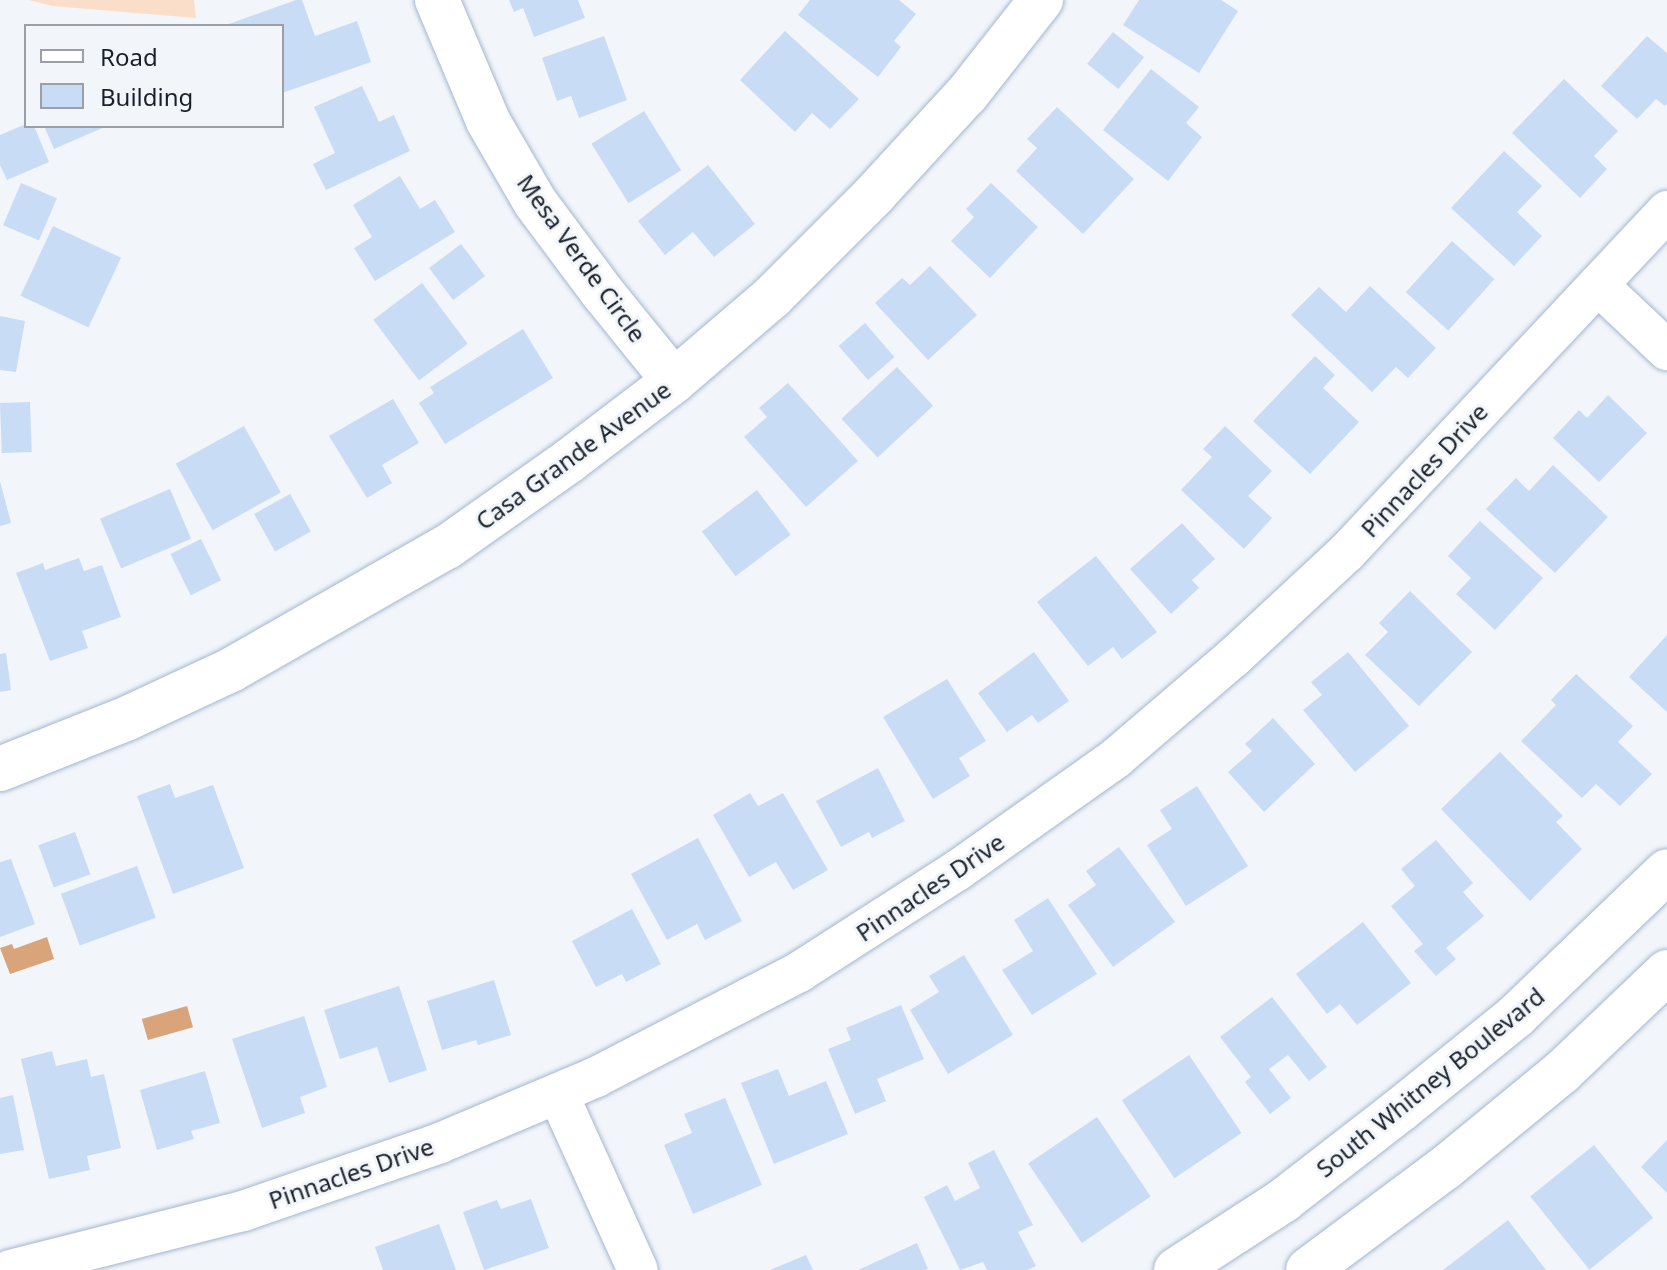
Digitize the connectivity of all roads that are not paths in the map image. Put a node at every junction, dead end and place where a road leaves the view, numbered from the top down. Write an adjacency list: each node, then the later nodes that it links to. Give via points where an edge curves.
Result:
1 (437, 0): 6 (street, Mesa Verde Circle, via 488,121 535,202)
2 (1041, 0): 6 (street, Casa Grande Avenue, via 967,94 874,195 773,296)
3 (1667, 211): 4 (street, Pinnacles Drive)
4 (1598, 285): 5 (street); 10 (street, Pinnacles Drive, via 1347,552 1116,758 958,870 799,972)
5 (1667, 350)
6 (674, 381): 7 (street, Casa Grande Avenue, via 447,547 331,614 231,670)
7 (0, 769)
8 (1667, 871): 13 (street, South Whitney Boulevard, via 1516,1016 1412,1101 1284,1200)
9 (1667, 972): 14 (street, via 1562,1072)
10 (558, 1094): 11 (street, Pinnacles Drive, via 440,1143 243,1211); 12 (street)
11 (10, 1270)
12 (638, 1270)
13 (1176, 1270)
14 (1308, 1270)

